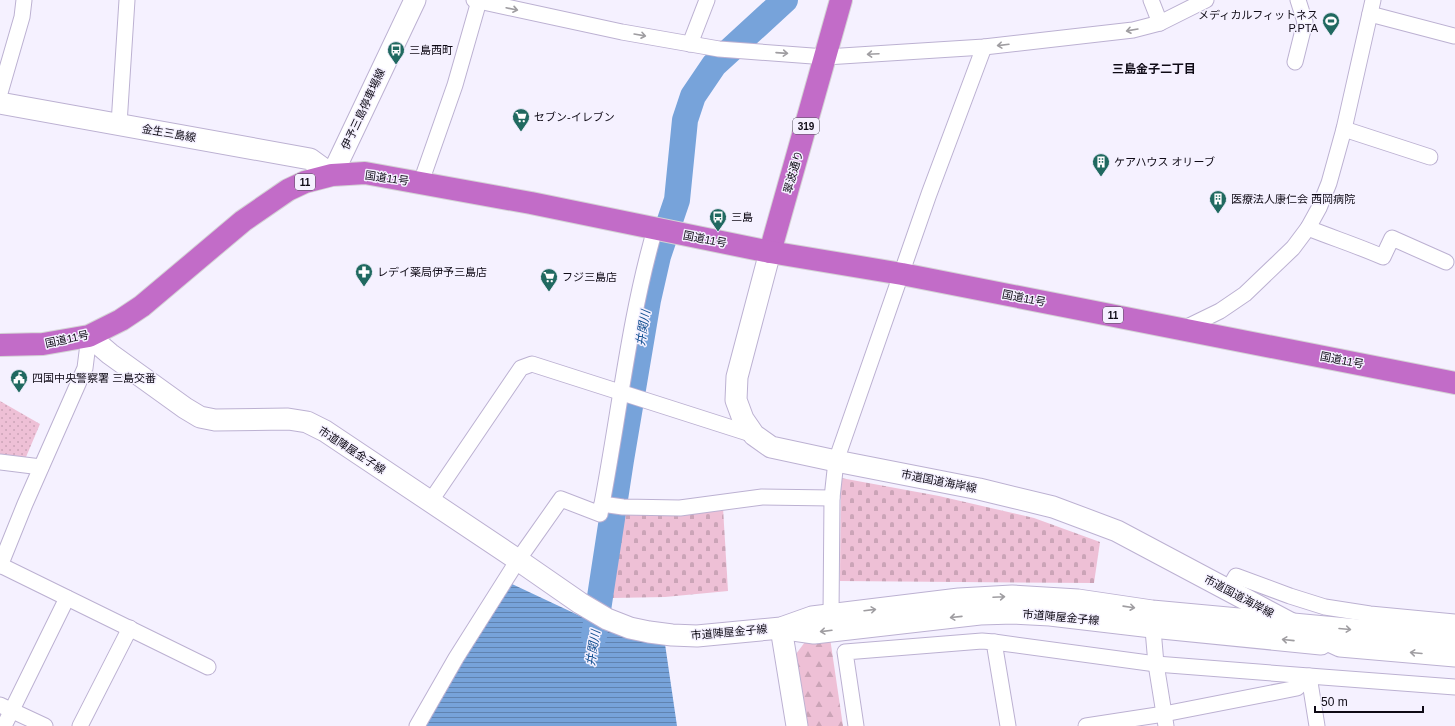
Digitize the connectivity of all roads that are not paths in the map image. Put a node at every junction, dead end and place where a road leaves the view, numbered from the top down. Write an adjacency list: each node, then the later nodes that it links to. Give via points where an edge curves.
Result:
1 (24, 0): 17 (street, via 22,17)
2 (127, 0): 19 (street)
3 (415, 0): 22 (street, 伊予三島停車場線)
4 (707, 0): 13 (street)
5 (841, 0): 15 (highway, 翠波通り / 319)
6 (1151, 0): 11 (street)
7 (1206, 0): 11 (street)
8 (1298, 0): 16 (street, via 1305,22)
9 (477, 1): 13 (street, one-way to 13); 23 (street, via 455,85)
10 (1372, 7): 12 (street); 20 (street)
11 (1160, 23): 14 (street, one-way to 14, via 1133,30)
12 (1454, 36)
13 (690, 44): 15 (street, one-way to 15, via 719,49)
14 (984, 47): 15 (street, one-way to 15); 28 (street)
15 (826, 57): 26 (highway, 翠波通り / 319)
16 (1295, 62)
17 (0, 92)
18 (0, 103): 19 (street, 金生三島線)
19 (119, 124): 22 (street, 金生三島線, via 310,159)
20 (1344, 129): 21 (street); 24 (street, via 1329,183)
21 (1430, 157)
22 (332, 176): 23 (highway, 国道11号 / 11, via 365,174); 30 (highway, 国道11号 / 11, via 304,182 268,203 142,306)
23 (421, 182): 25 (highway, 国道11号 / 11)
24 (1308, 228): 27 (street, via 1383,257 1392,238); 29 (street, via 1293,248 1245,294 1220,311)
25 (655, 229): 26 (highway, 国道11号 / 11); 33 (street, via 634,312)
26 (770, 252): 28 (highway, 国道11号 / 11); 34 (street, 市道国道海岸線, via 737,377 736,400 743,419)
27 (1446, 262)
28 (902, 274): 29 (highway, 国道11号 / 11); 35 (street)
29 (1183, 329): 32 (highway, 国道11号 / 11)
30 (89, 336): 31 (highway, 国道11号 / 11, via 43,344); 37 (street, via 85,368); 39 (street, 市道陣屋金子線, via 200,417 215,420 288,418 307,422)
31 (0, 345)
32 (1455, 382)
33 (621, 392): 34 (street); 39 (street, via 532,364 522,368); 40 (street)
34 (754, 435): 35 (street, 市道国道海岸線, via 771,447)
35 (836, 461): 38 (street); 43 (street, 市道国道海岸線, via 979,489 1053,507 1117,531)
36 (0, 462): 37 (street)
37 (41, 467): 42 (street)
38 (832, 498): 40 (street, via 762,497 680,508); 45 (street)
39 (430, 502): 41 (street, 市道陣屋金子線)
40 (602, 504): 41 (street, via 600,514 561,499)
41 (518, 560): 51 (street, 市道陣屋金子線, via 580,603 607,619 630,628 697,636); 65 (street, via 456,658)
42 (0, 565): 44 (street)
43 (1220, 586): 46 (street, via 1219,602); 48 (street, via 1236,576 1325,607); 49 (street, 市道国道海岸線)
44 (67, 598): 50 (street); 60 (street)
45 (831, 615): 47 (street, 市道陣屋金子線, one-way to 47, via 959,599 1012,596 1078,600); 51 (street, 市道陣屋金子線, via 812,617)
46 (1208, 616): 47 (street, 市道陣屋金子線); 49 (street, 市道陣屋金子線)
47 (1152, 619): 51 (street, 市道陣屋金子線, one-way to 51, via 1014,613 972,615 814,633); 54 (street, 市道陣屋金子線, one-way to 47); 56 (street)
48 (1455, 622)
49 (1292, 624): 52 (street, 市道国道海岸線, one-way to 52); 54 (street, 市道国道海岸線)
50 (130, 628): 57 (street); 64 (street)
51 (781, 628): 66 (street)
52 (1455, 639)
53 (994, 642): 56 (street); 67 (street, via 844,652); 68 (street)
54 (1340, 646): 55 (street, 市道国道海岸線, one-way to 54)
55 (1455, 656)
56 (1156, 664): 58 (street); 61 (street)
57 (208, 667)
58 (1309, 676): 59 (street); 61 (street, via 1297,688); 70 (street)
59 (1455, 687)
60 (6, 708): 62 (street); 63 (street)
61 (1165, 720): 69 (street)
62 (4, 726)
63 (45, 726)
64 (80, 726)
65 (417, 726)
66 (797, 726)
67 (856, 726)
68 (1008, 726)
69 (1086, 726)
70 (1317, 726)

